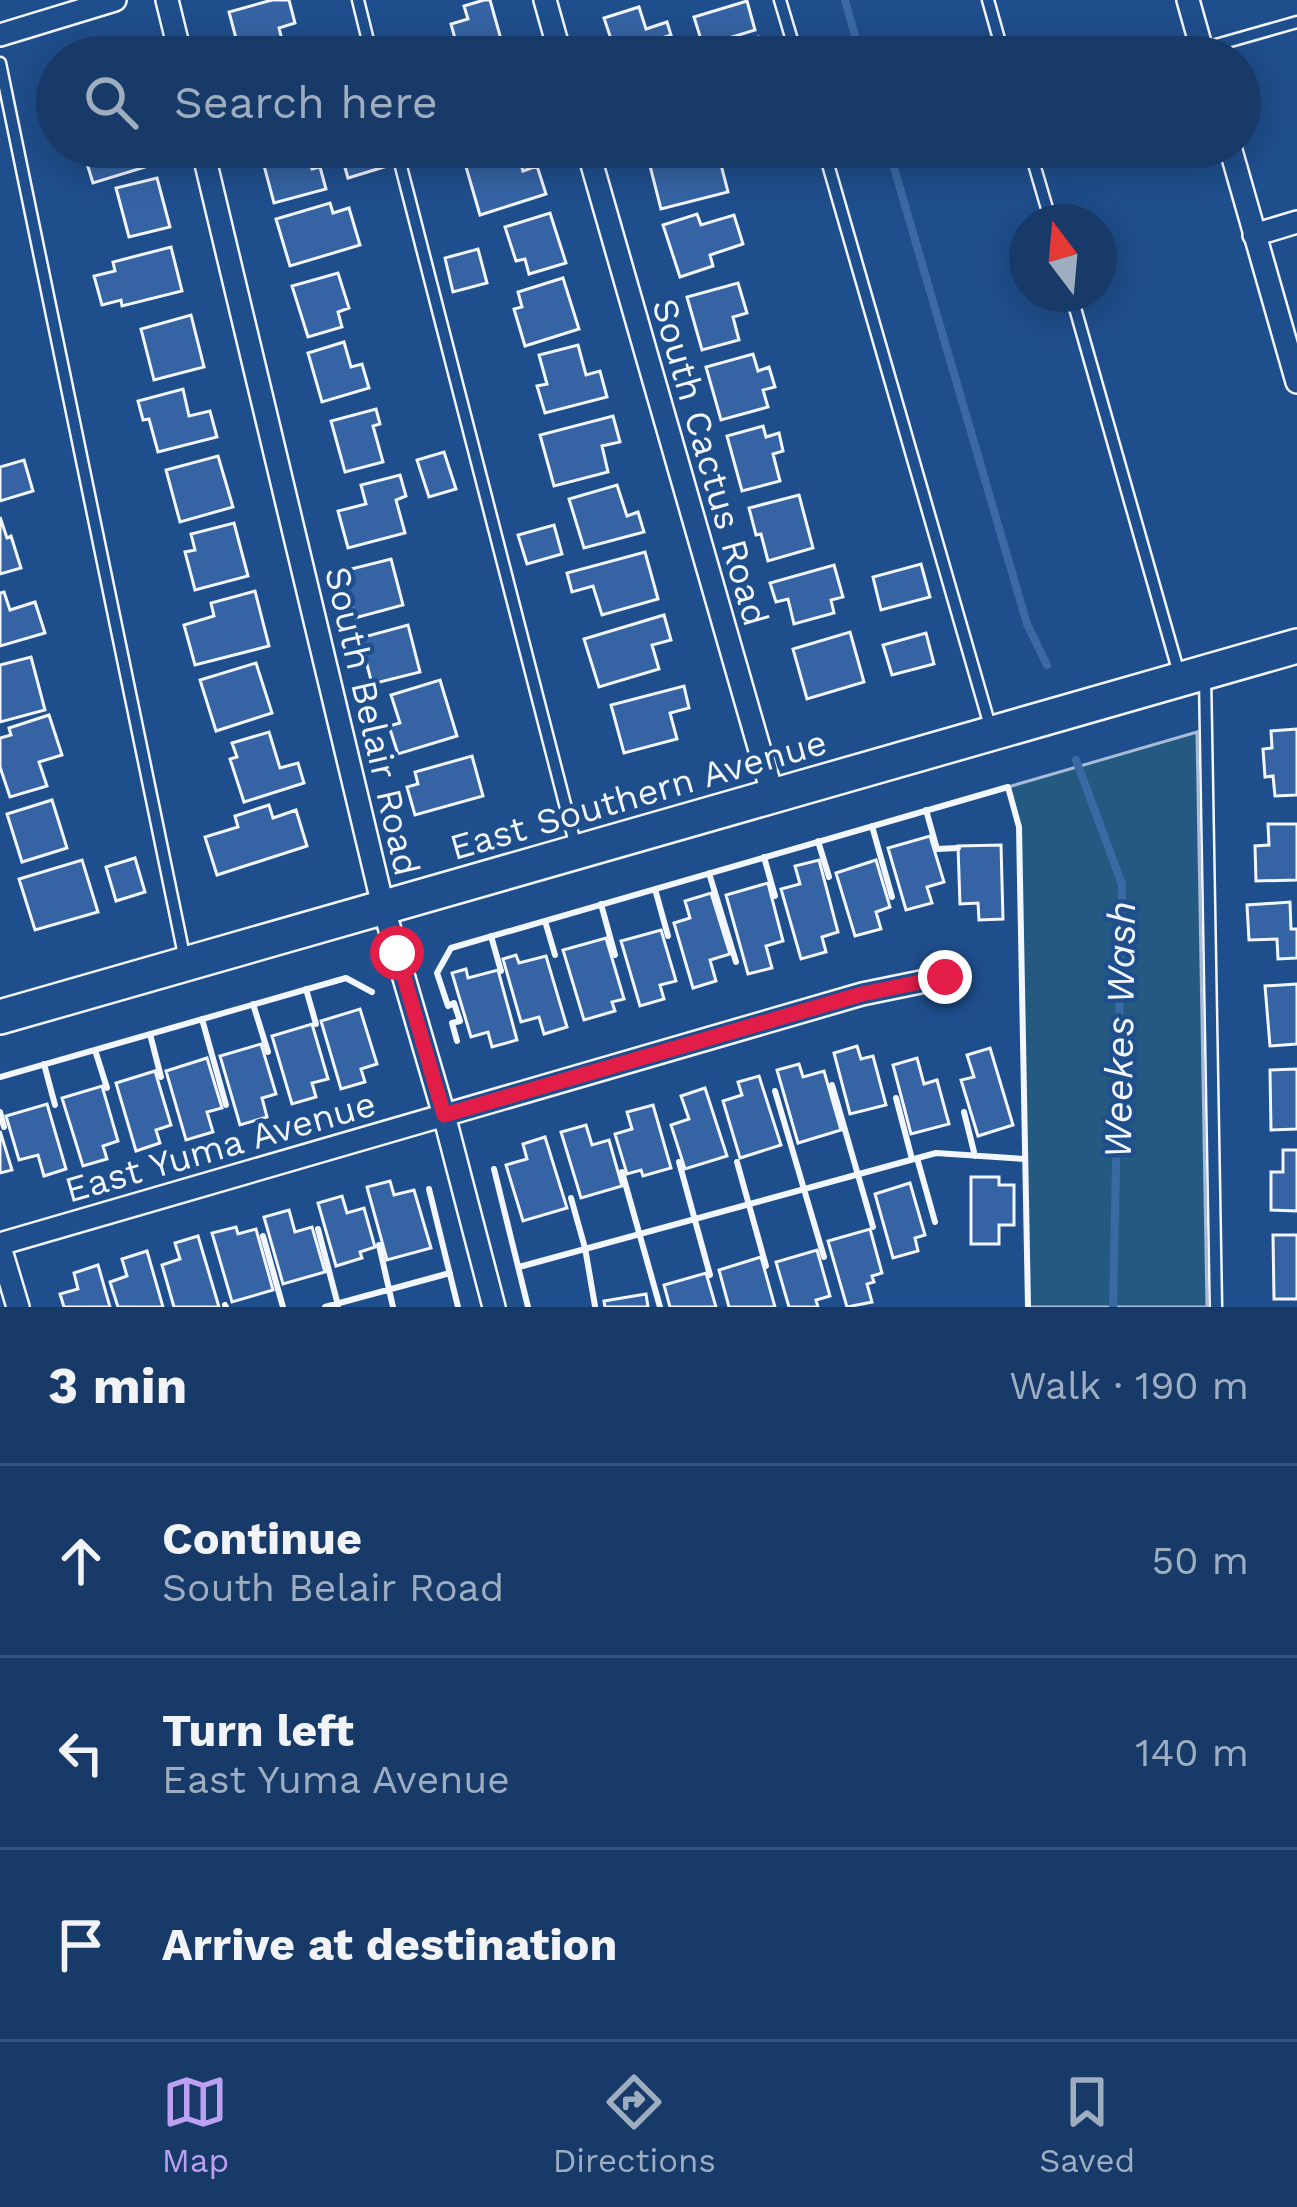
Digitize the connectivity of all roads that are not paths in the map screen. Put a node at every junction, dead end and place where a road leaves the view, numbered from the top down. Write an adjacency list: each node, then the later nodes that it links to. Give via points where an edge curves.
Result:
1 (116, 0): 9 (street)
2 (167, 0): 10 (street)
3 (358, 0): 11 (lane)
4 (545, 0): 12 (street)
5 (780, 0): 13 (lane)
6 (988, 0): 14 (lane)
7 (1188, 0): 15 (street)
8 (1297, 22): 16 (lane)
9 (0, 35)
10 (176, 36)
11 (367, 36)
12 (555, 36)
13 (790, 36)
14 (998, 36)
15 (1198, 36)
16 (1255, 36)
17 (0, 63): 35 (lane)
18 (207, 168): 34 (street, South Belair Road)
19 (401, 168): 33 (lane)
20 (593, 168): 32 (street, South Cactus Road)
21 (829, 168): 31 (lane)
22 (1035, 168): 24 (lane)
23 (1236, 168): 26 (street)
24 (1046, 204)
25 (1297, 222): 26 (street)
26 (1254, 235): 28 (street)
27 (1077, 312): 30 (lane)
28 (1297, 382)
29 (1297, 646): 30 (main road, East Southern Avenue)
30 (1193, 677): 31 (main road, East Southern Avenue); 42 (lane)
31 (993, 735): 32 (main road, East Southern Avenue)
32 (772, 796): 33 (main road, East Southern Avenue)
33 (577, 851): 34 (main road, East Southern Avenue)
34 (383, 906): 35 (main road, East Southern Avenue); 38 (street, South Belair Road)
35 (186, 963): 37 (main road, East Southern Avenue)
36 (945, 977): 38 (street, East Yuma Avenue)
37 (0, 1017)
38 (444, 1115): 39 (street, East Yuma Avenue); 41 (street, South Belair Road)
39 (0, 1246): 40 (street)
40 (18, 1307)
41 (494, 1307)
42 (1216, 1307)

